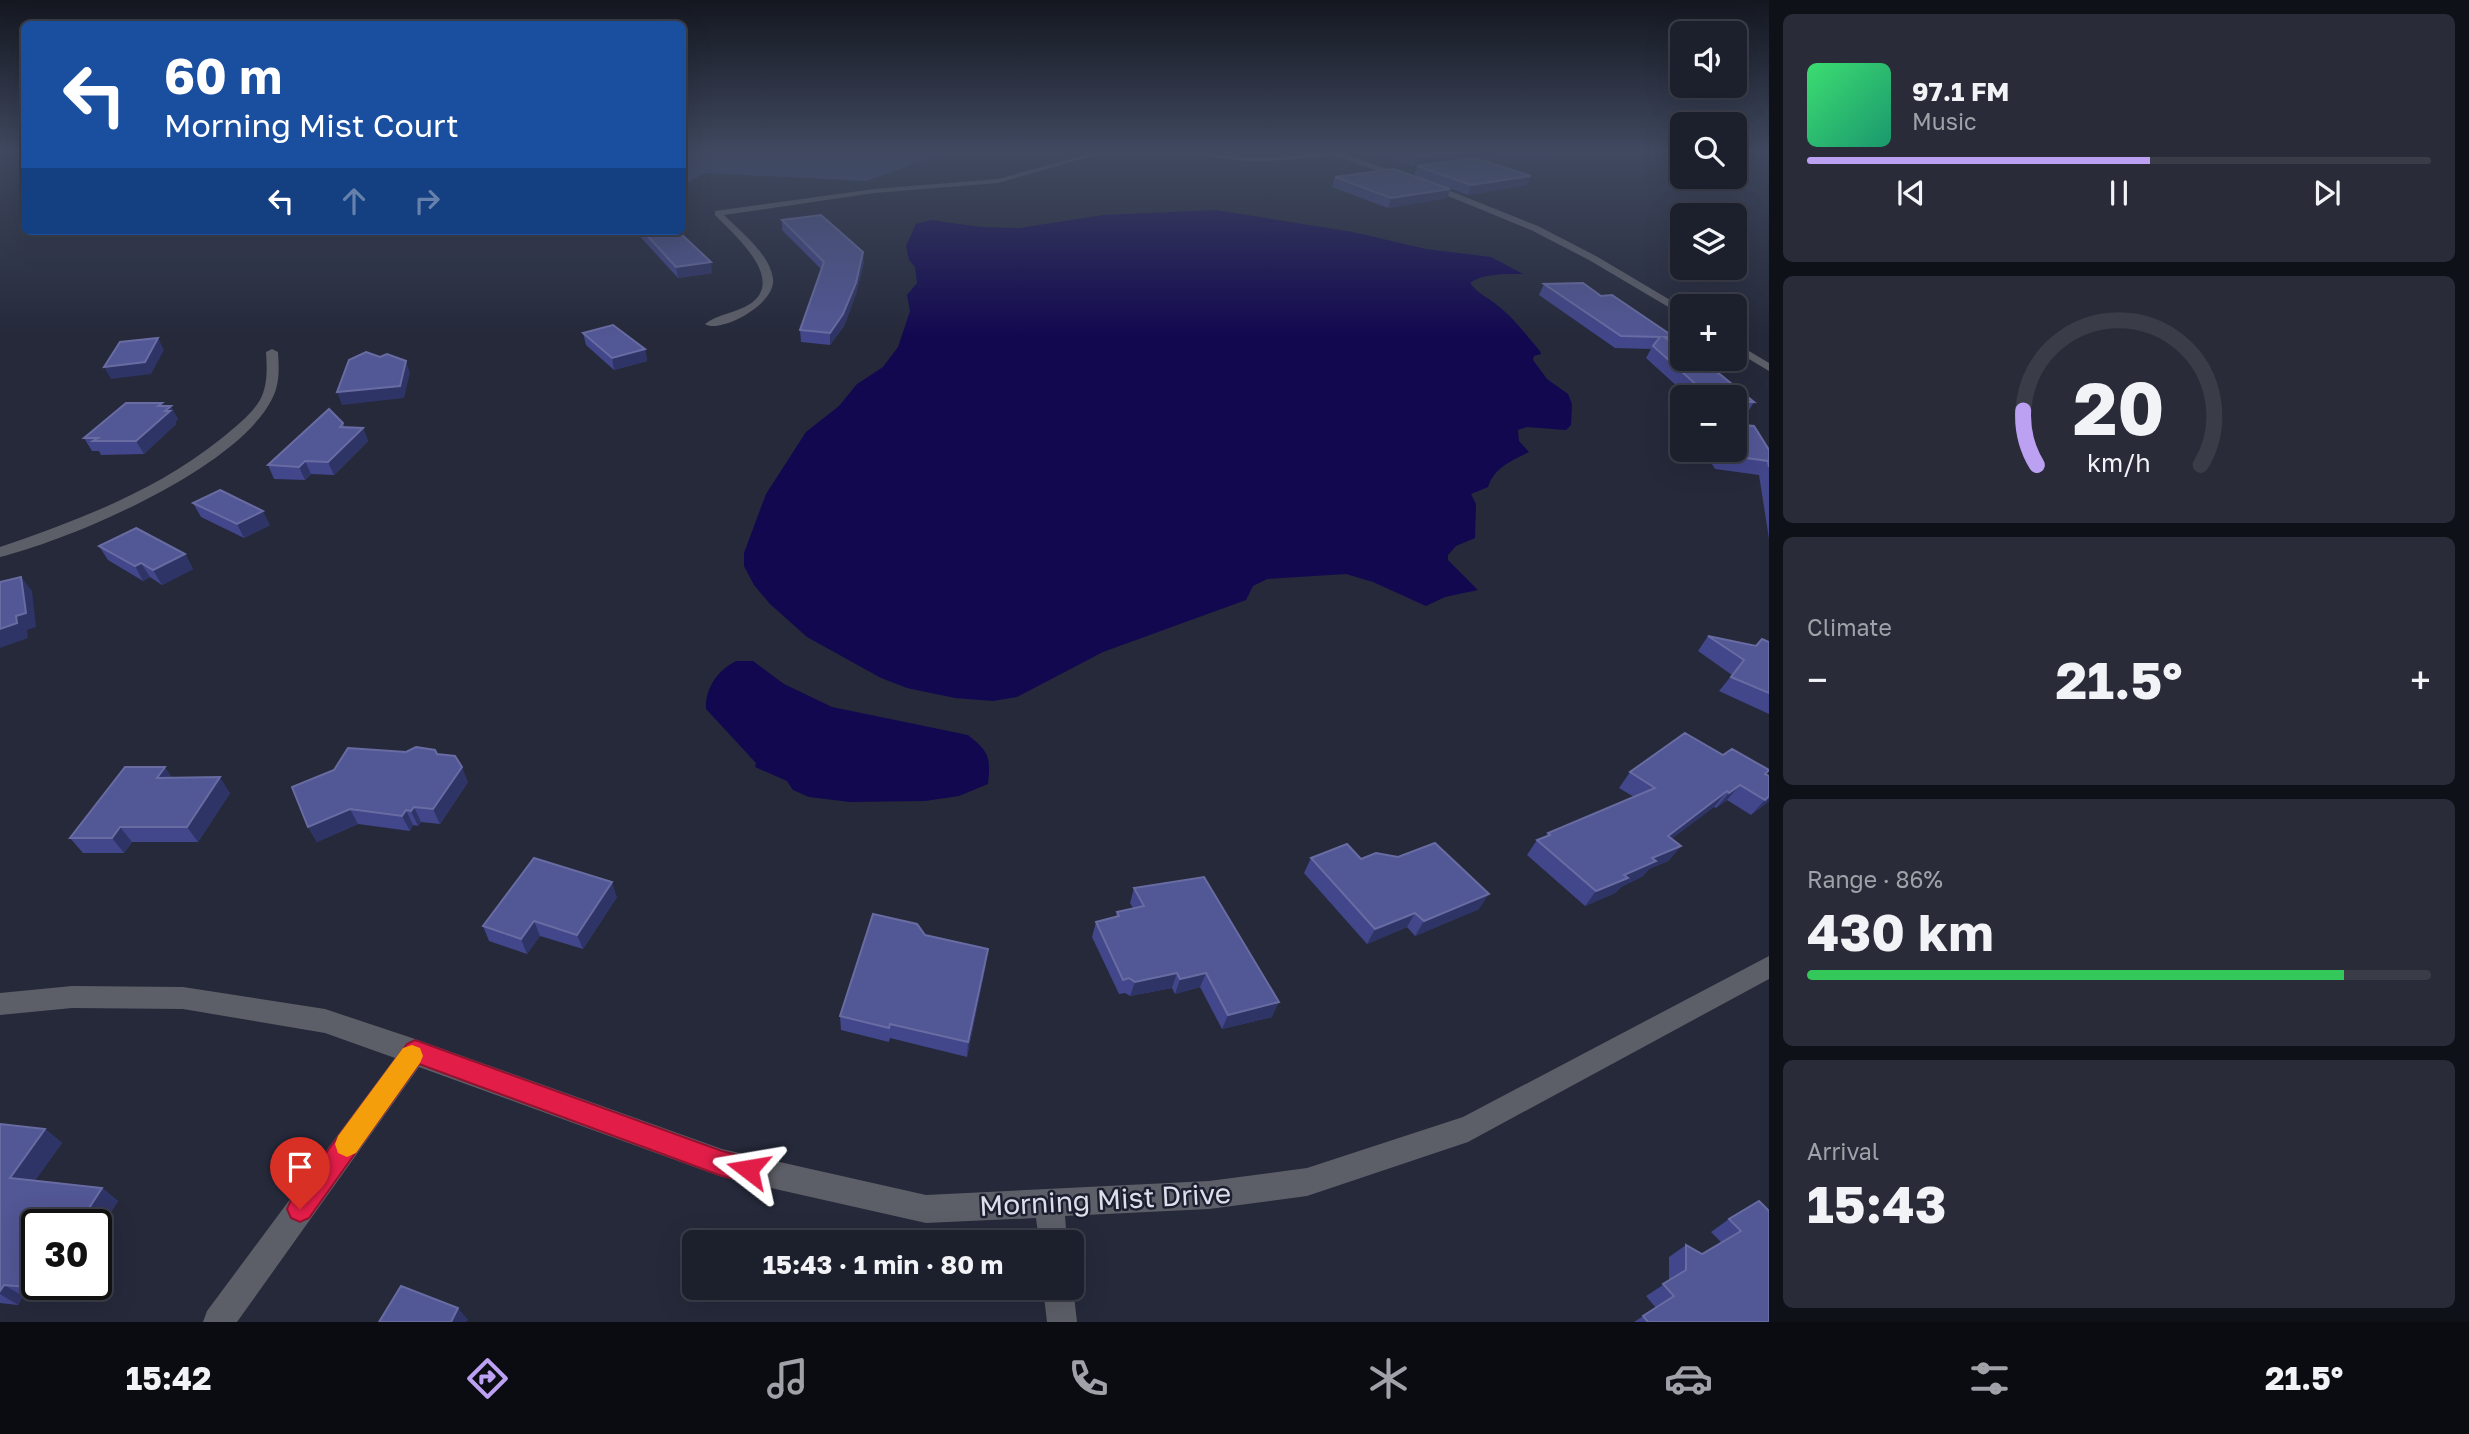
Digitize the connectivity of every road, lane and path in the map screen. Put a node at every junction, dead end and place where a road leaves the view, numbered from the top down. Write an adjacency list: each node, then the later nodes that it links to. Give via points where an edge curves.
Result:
1 (720, 213): 4 (street, via 762,261 769,287 760,301)
2 (1497, 213): 3 (street, via 1592,257)
3 (1670, 305)
4 (710, 324)
5 (272, 352): 8 (street, via 269,394 257,414 214,453 171,482 112,510)
6 (1747, 354): 7 (street)
7 (1769, 368)
8 (0, 552)
9 (1769, 967): 12 (street, Morning Mist Drive, via 1468,1129 1307,1182 1209,1195)
10 (0, 1004): 11 (street, Morning Mist Drive, via 72,997 183,998 325,1021)
11 (415, 1051): 12 (street, Morning Mist Drive, via 722,1163 926,1209); 15 (street)
12 (1049, 1203): 13 (street)
13 (1052, 1230)
14 (1059, 1300): 16 (street)
15 (218, 1322)
16 (1062, 1322)

